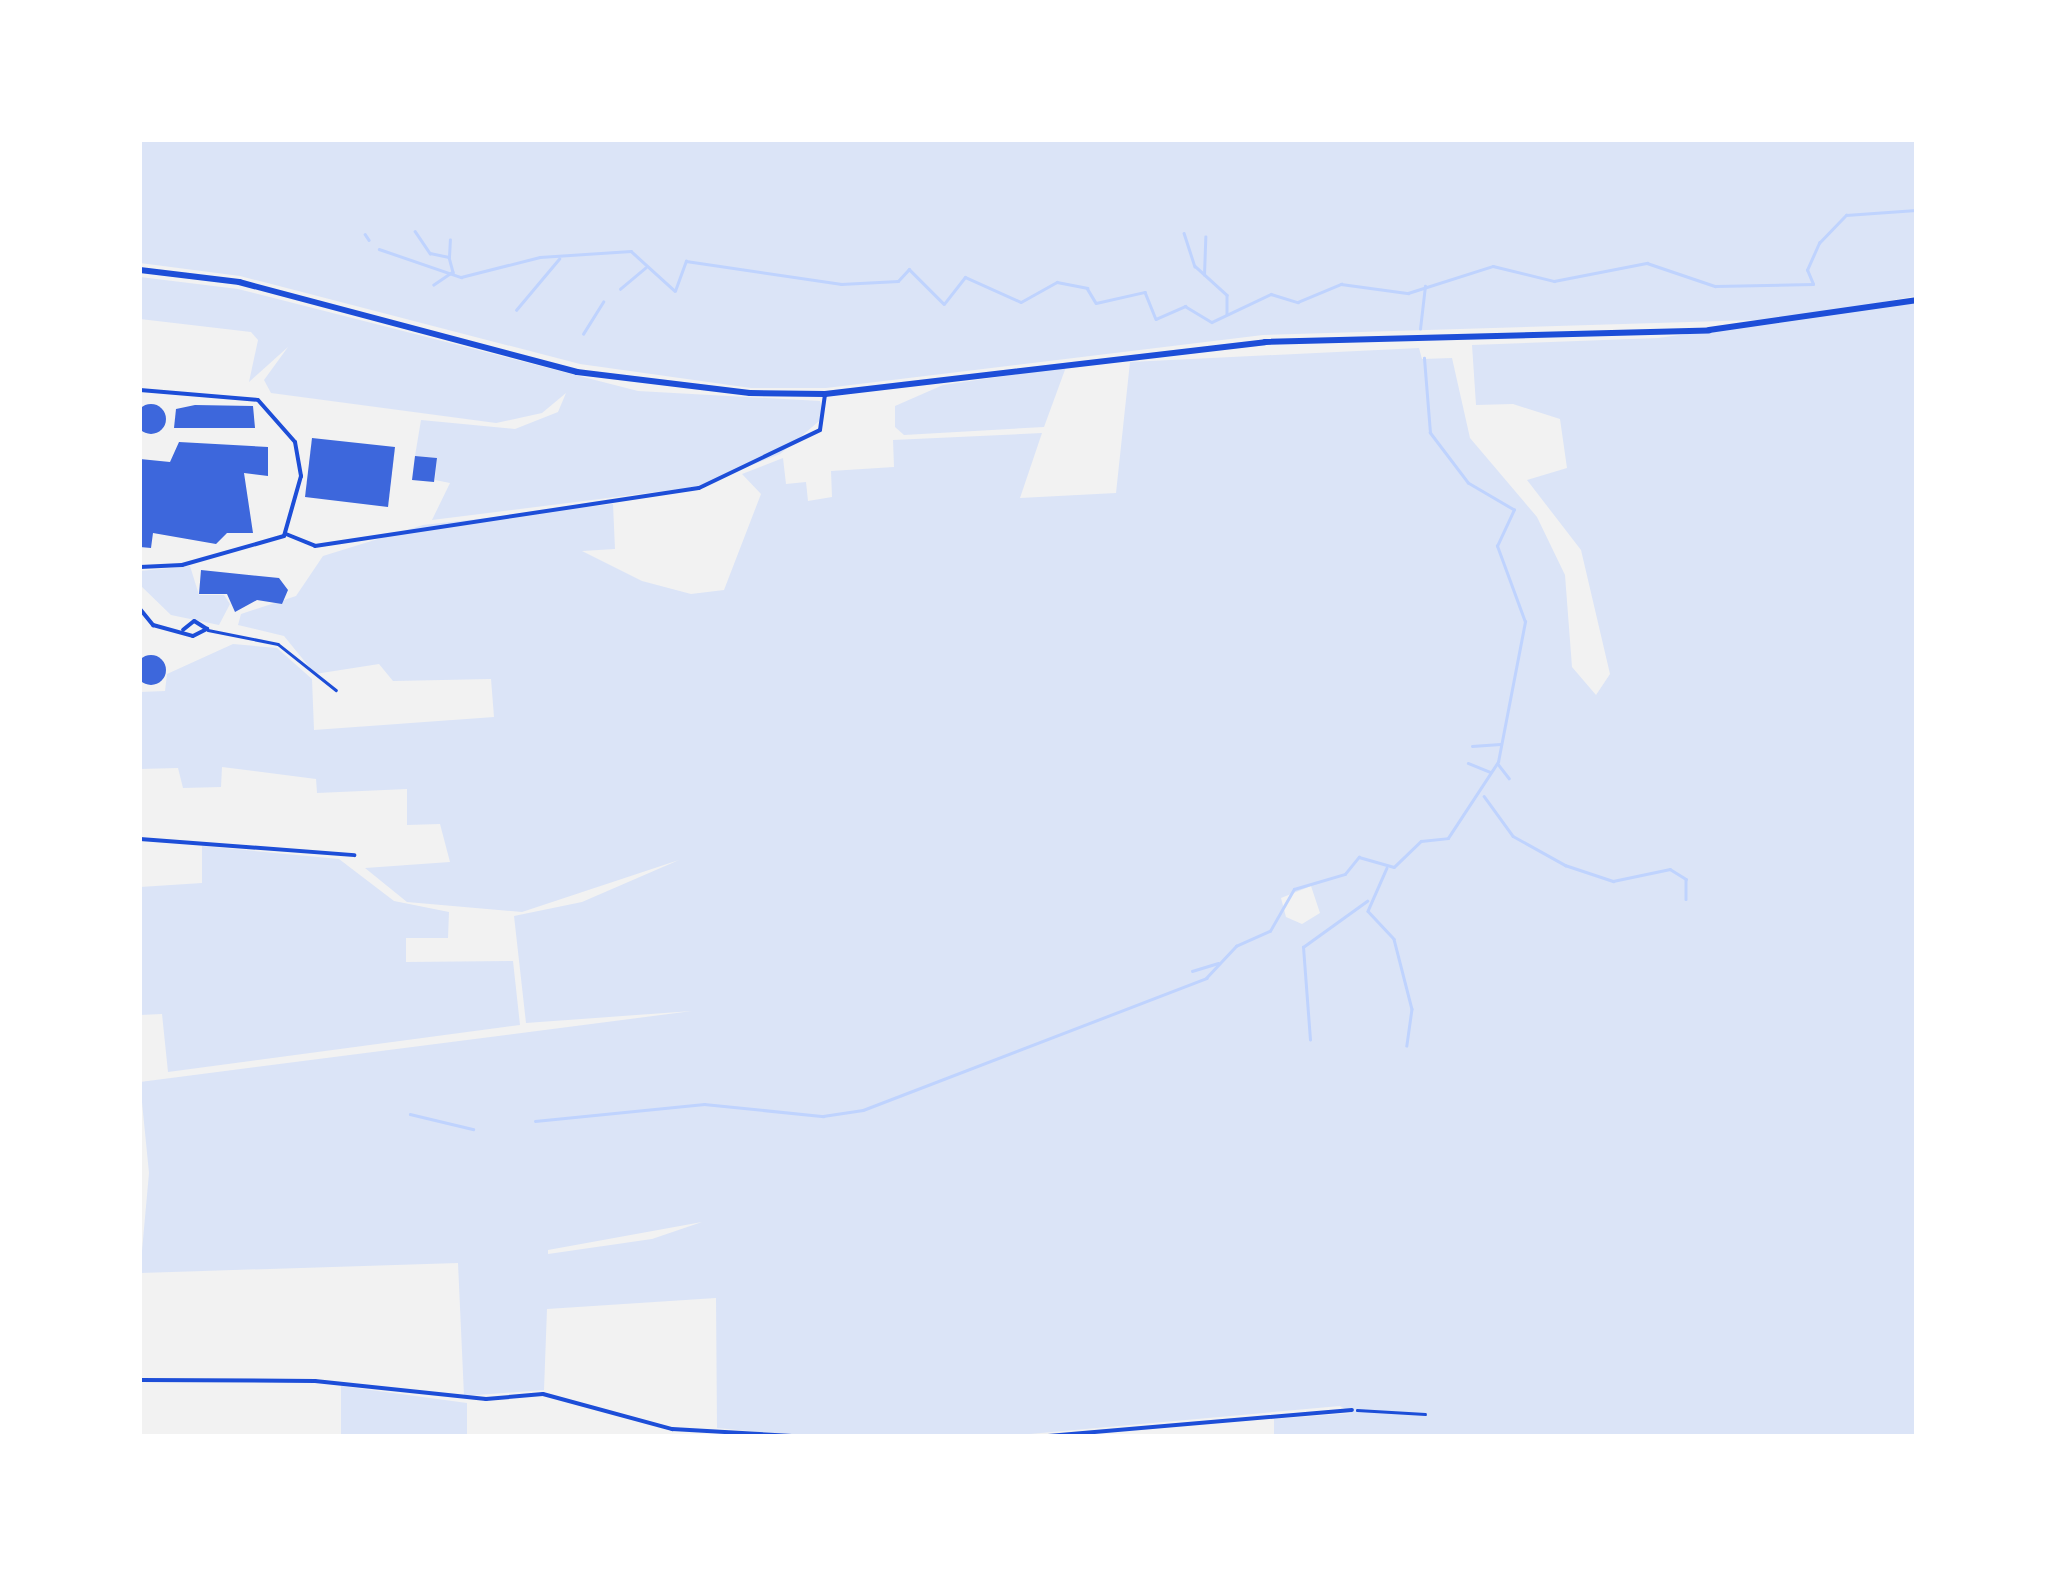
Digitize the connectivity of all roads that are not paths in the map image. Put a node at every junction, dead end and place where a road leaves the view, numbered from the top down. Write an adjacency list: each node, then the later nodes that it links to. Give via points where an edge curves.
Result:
1 (140, 270): 4 (main road, via 239,282 640,384)
2 (1916, 300): 4 (main road, via 1709,330 1265,342)
3 (140, 390): 5 (street, via 247,394 300,456)
4 (825, 394): 5 (street, via 820,430 699,488 315,546)
5 (286, 534): 6 (street, via 182,565)
6 (140, 566)
7 (140, 609): 9 (street, via 153,624)
8 (207, 629): 9 (street, via 200,637); 9 (street, via 194,621); 10 (lane, via 278,644)
9 (183, 630)
10 (336, 690)
11 (140, 839): 12 (street)
12 (354, 855)
13 (140, 1380): 15 (street, via 316,1381 486,1399 544,1394 672,1428)
14 (1352, 1410): 16 (street)
15 (792, 1436)
16 (1048, 1436)

